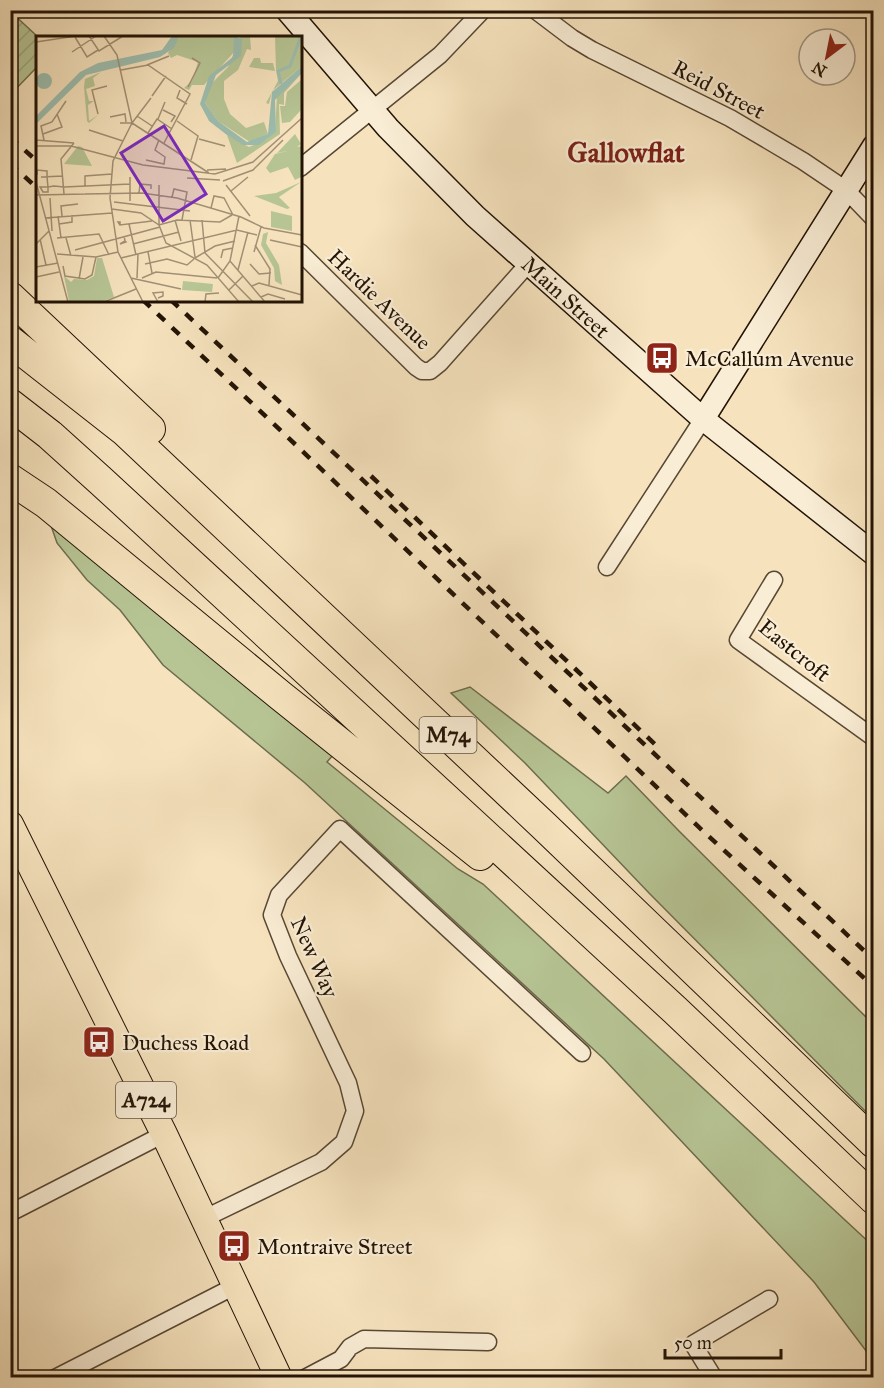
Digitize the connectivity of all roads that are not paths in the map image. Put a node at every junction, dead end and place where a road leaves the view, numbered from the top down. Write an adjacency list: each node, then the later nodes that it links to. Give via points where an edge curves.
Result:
1 (287, 10): 4 (main road, Main Street)
2 (483, 10): 4 (street, via 440,55)
3 (535, 10): 7 (street, Reid Street, via 592,50 730,118)
4 (372, 109): 6 (street); 10 (main road, Main Street, via 435,176)
5 (873, 146): 7 (main road)
6 (302, 166)
7 (846, 190): 8 (street, Reid Street); 14 (main road)
8 (873, 219)
9 (302, 254): 10 (street, Hardie Avenue, via 422,371 430,371 440,363)
10 (528, 264): 14 (main road, Main Street)
11 (10, 297): 22 (highway, M74, via 588,840)
12 (10, 341): 22 (highway, M74, via 126,432)
13 (10, 404): 21 (highway, M74, via 101,481)
14 (703, 419): 16 (main road, Main Street); 17 (street)
15 (10, 479): 21 (highway, M74, via 46,503)
16 (873, 554)
17 (607, 567)
18 (774, 580): 19 (street, Eastcroft, via 738,640)
19 (873, 738)
20 (10, 824): 24 (main road, A724)
21 (675, 1010): 26 (highway, M74)
22 (778, 1052): 25 (highway, M74)
23 (582, 1053): 28 (street, New Way, via 340,829 279,895 272,915 348,1083 356,1111 344,1142 321,1162)
24 (164, 1134): 27 (street); 28 (main road, A724)
25 (873, 1143)
26 (873, 1199)
27 (10, 1213)
28 (203, 1219): 29 (main road, A724)
29 (235, 1286): 32 (street); 33 (main road, A724)
30 (769, 1299): 35 (street, via 693,1344)
31 (488, 1342): 34 (street, via 364,1339 350,1347 341,1359)
32 (54, 1377)
33 (279, 1377)
34 (305, 1377)
35 (714, 1377)

